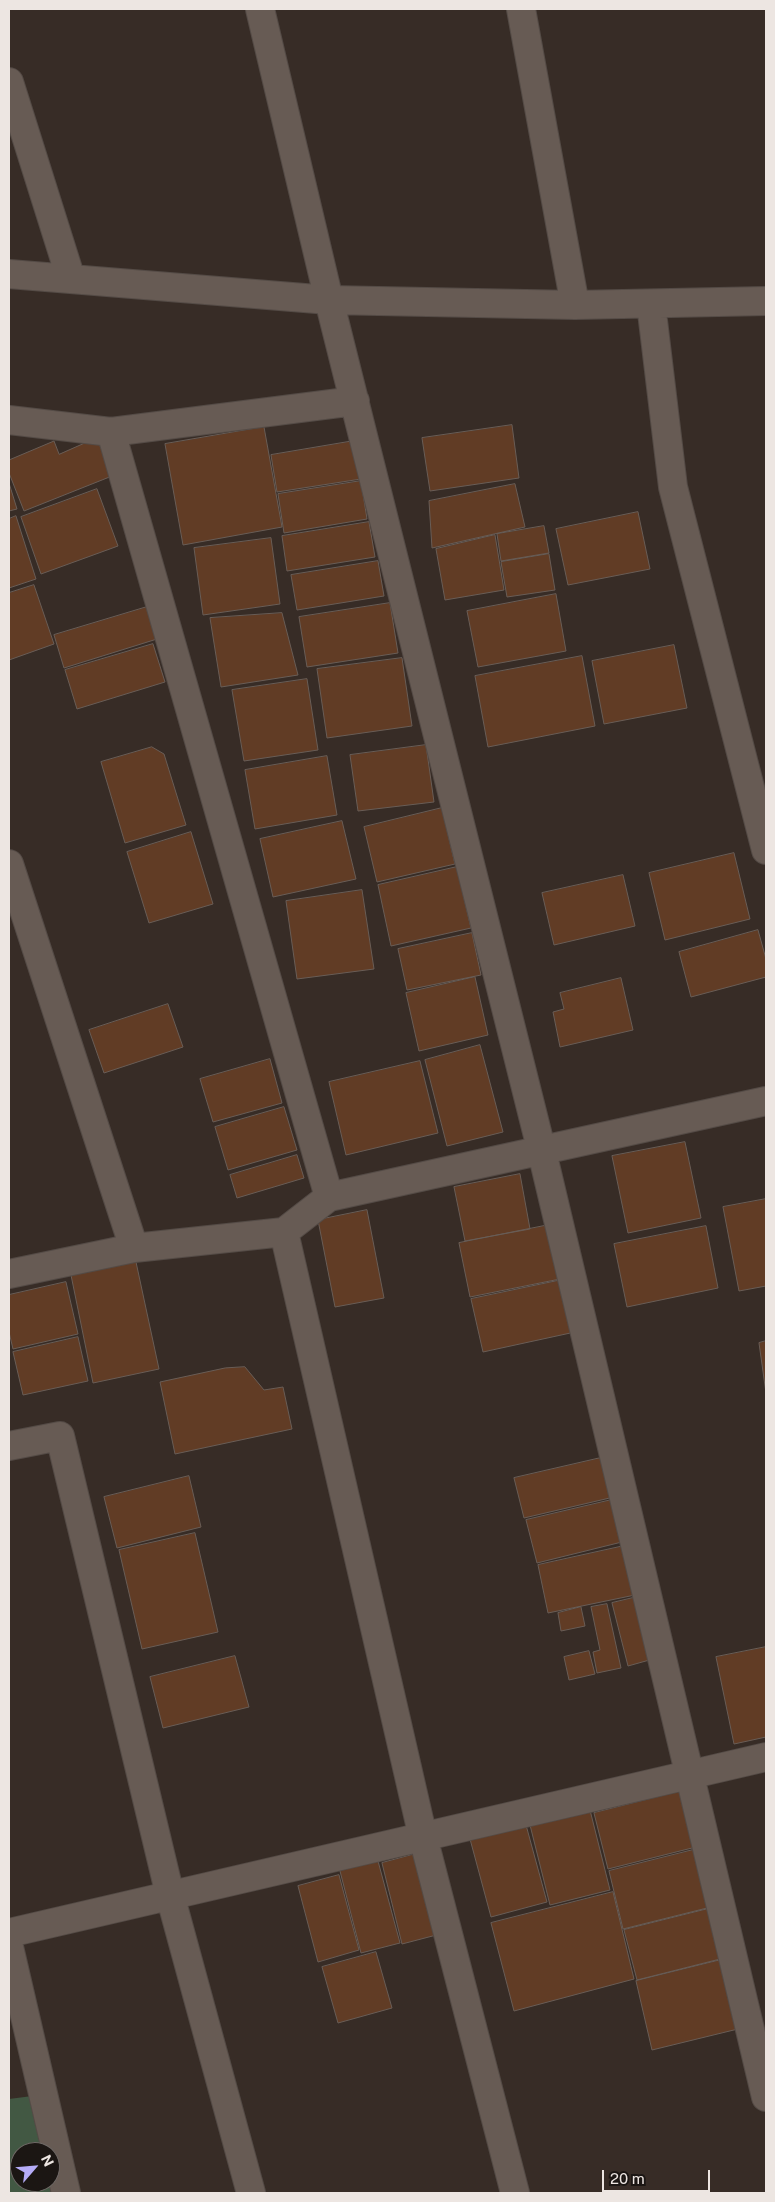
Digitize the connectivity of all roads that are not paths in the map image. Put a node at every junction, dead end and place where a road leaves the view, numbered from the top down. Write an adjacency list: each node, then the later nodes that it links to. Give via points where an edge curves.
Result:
1 (260, 9): 6 (street)
2 (521, 9): 9 (street)
3 (9, 82): 5 (street)
4 (9, 274): 5 (street)
5 (71, 279): 6 (street)
6 (329, 300): 9 (street); 10 (street)
7 (766, 301): 8 (street)
8 (651, 304): 9 (street); 13 (street, via 673,487)
9 (575, 305)
10 (355, 401): 12 (street); 16 (street)
11 (9, 420): 12 (street)
12 (111, 432): 17 (street)
13 (766, 850)
14 (9, 864): 19 (street)
15 (766, 1101): 16 (street)
16 (542, 1152): 17 (street); 23 (street)
17 (329, 1197): 18 (street)
18 (284, 1232): 19 (street); 24 (street)
19 (134, 1248): 20 (street)
20 (9, 1274)
21 (9, 1446): 25 (street, via 60,1436)
22 (766, 1757): 23 (street)
23 (689, 1774): 24 (street); 28 (street)
24 (423, 1836): 25 (street); 31 (street)
25 (170, 1895): 26 (street); 30 (street)
26 (9, 1933)
27 (9, 1947): 29 (street)
28 (766, 2097)
29 (66, 2193)
30 (251, 2193)
31 (515, 2193)

